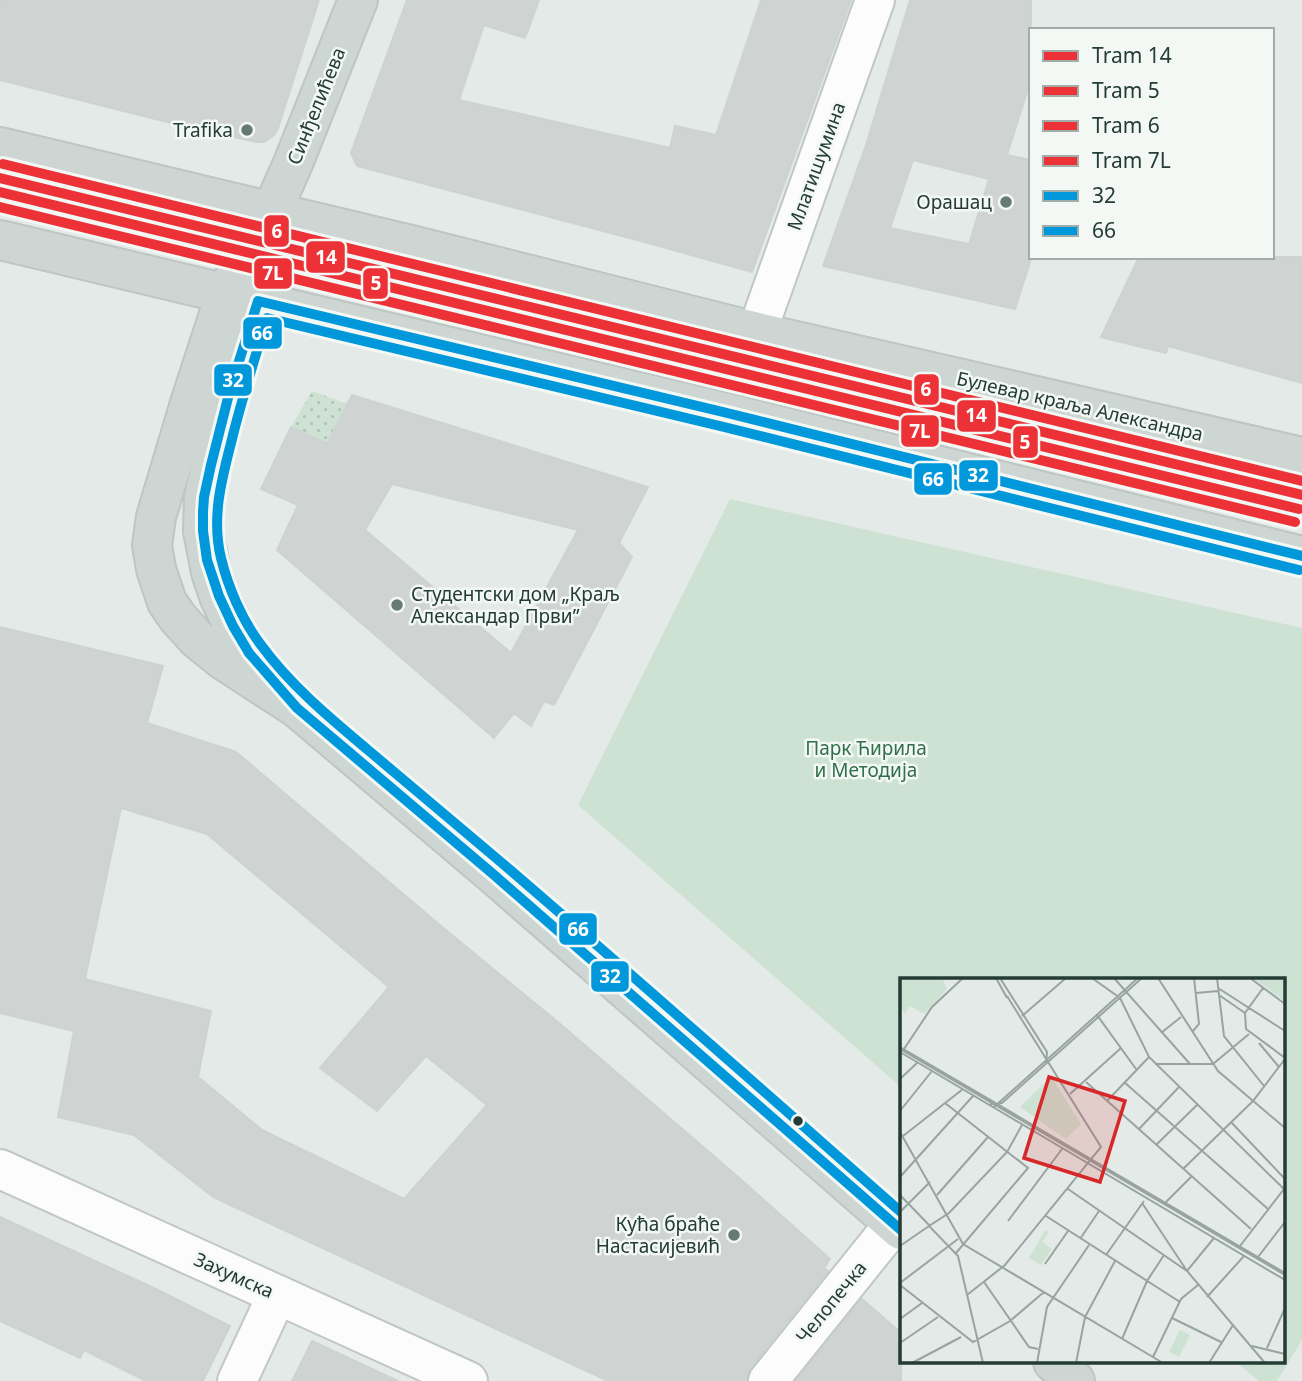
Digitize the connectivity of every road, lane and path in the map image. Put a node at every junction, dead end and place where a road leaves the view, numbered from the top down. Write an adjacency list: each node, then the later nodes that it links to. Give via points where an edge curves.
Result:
1 (358, 0): 4 (main road, Синђелићева)
2 (876, 0): 7 (street, Млатишумина)
3 (0, 147): 4 (main road, Булевар краља Александра)
4 (272, 211): 6 (main road, Синђелићева, via 254,240); 7 (main road, Булевар краља Александра)
5 (0, 240): 6 (main road)
6 (242, 297): 9 (main road); 10 (main road, via 236,368 204,497 202,531 211,572 233,626 249,653); 10 (main road, via 191,400 152,545 167,602 178,618 223,660)
7 (757, 332): 8 (main road, Булевар краља Александра)
8 (1302, 457)
9 (1302, 556)
10 (297, 708): 12 (main road)
11 (0, 1169): 13 (street, Захумска)
12 (898, 1227): 17 (street, Челопечка)
13 (277, 1295): 15 (street); 16 (street, Захумска)
14 (1055, 1364): 18 (main road)
15 (237, 1381)
16 (468, 1381)
17 (768, 1381)
18 (1075, 1381)

